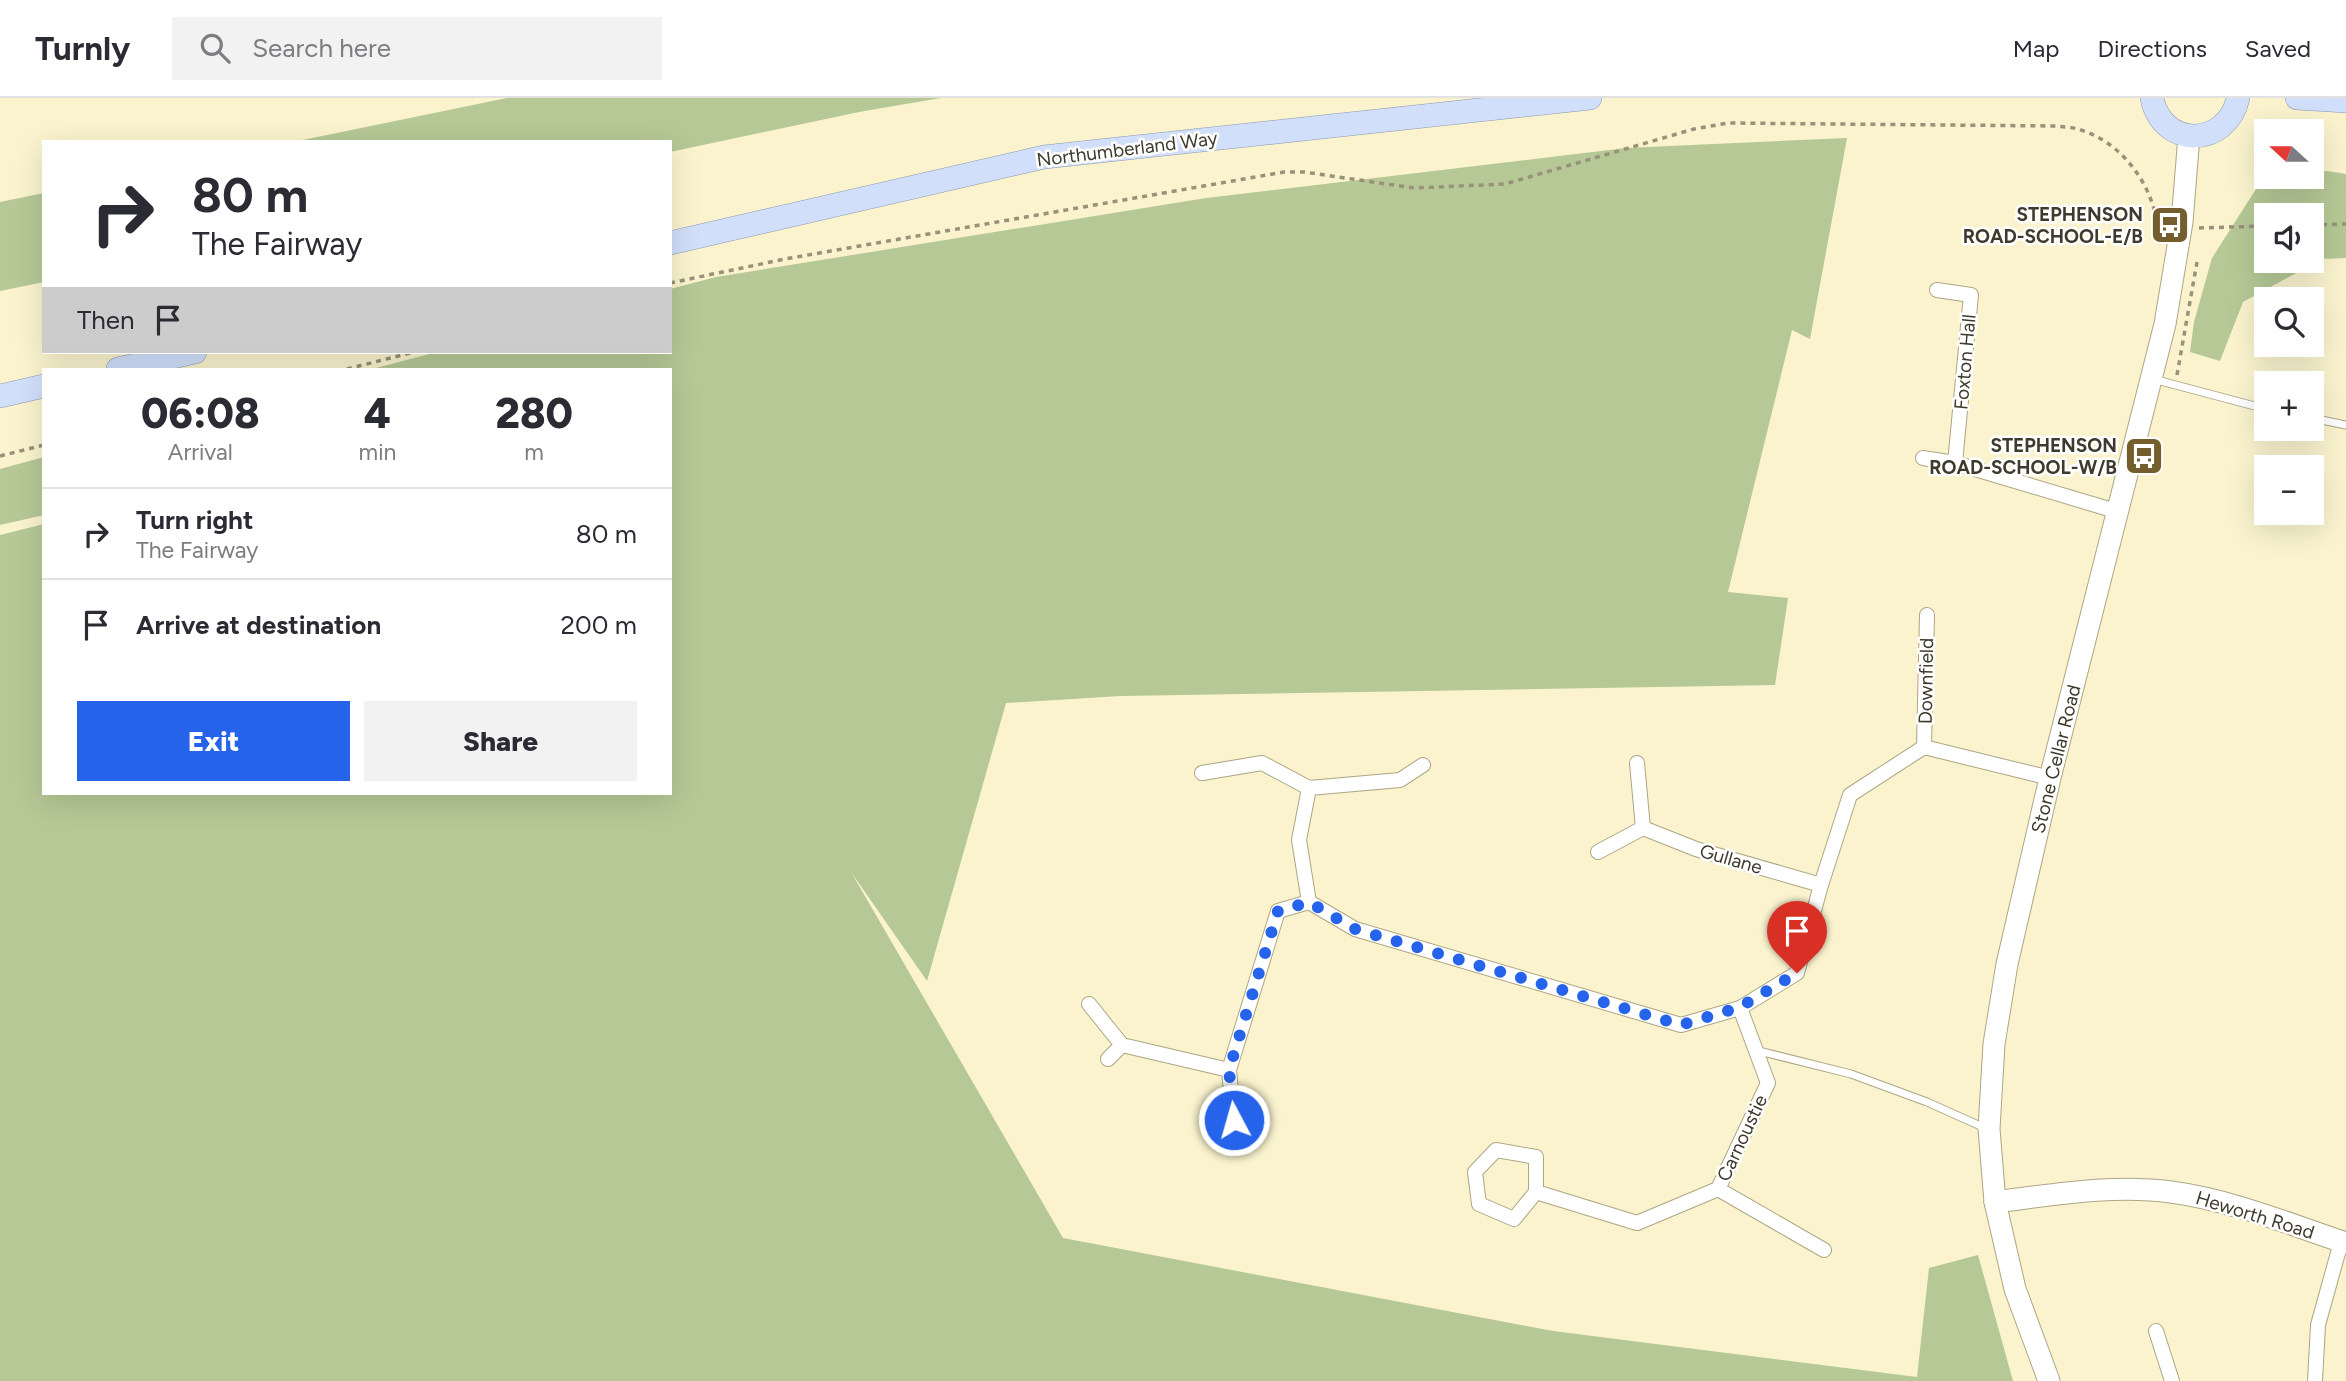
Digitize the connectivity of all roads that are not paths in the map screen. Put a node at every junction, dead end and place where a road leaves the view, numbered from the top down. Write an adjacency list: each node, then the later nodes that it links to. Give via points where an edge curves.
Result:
1 (1590, 98): 7 (main road, Northumberland Way, via 1044,157)
2 (2152, 98): 6 (main road, via 2162,122)
3 (2238, 98): 6 (main road, via 2228,122 2216,132)
4 (2297, 98): 5 (main road)
5 (2346, 101)
6 (2189, 136): 11 (street, Stone Cellar Road, via 2182,222)
7 (672, 243)
8 (1937, 290): 18 (street, Foxton Hall, via 1971,295)
9 (186, 354): 10 (main road)
10 (123, 368)
11 (2152, 379): 14 (lane); 19 (street, Stone Cellar Road)
12 (42, 386): 13 (main road)
13 (0, 396)
14 (2254, 406)
15 (2324, 420): 16 (lane)
16 (2346, 425)
17 (1923, 458): 18 (street)
18 (1955, 463): 19 (street)
19 (2119, 512): 25 (street, Stone Cellar Road)
20 (1927, 615): 21 (street, Downfield)
21 (1924, 747): 25 (street); 29 (street, via 1850,795)
22 (1637, 763): 27 (street)
23 (1423, 765): 26 (street, via 1400,780)
24 (1202, 773): 26 (street, via 1262,764)
25 (2050, 778): 37 (street, Stone Cellar Road, via 2007,964 1994,1044)
26 (1309, 788): 30 (street, via 1299,840)
27 (1643, 828): 28 (street); 29 (street, Gullane, via 1696,849)
28 (1598, 852)
29 (1821, 885): 32 (street, via 1797,973)
30 (1309, 902): 32 (street, via 1355,929 1681,1025); 36 (street, via 1278,911)
31 (1089, 1004): 33 (street)
32 (1740, 1007): 34 (street, Carnoustie)
33 (1122, 1045): 35 (street); 36 (street)
34 (1755, 1050): 37 (lane, via 1851,1074); 39 (street, Carnoustie, via 1768,1083)
35 (1108, 1059)
36 (1229, 1070): 38 (street)
37 (1989, 1129): 41 (street, Stone Cellar Road)
38 (1236, 1145)
39 (1718, 1189): 40 (street, Carnoustie, via 1637,1223); 43 (street, Carnoustie)
40 (1536, 1192): 40 (street, via 1535,1157 1496,1150 1475,1172 1479,1204 1514,1219)
41 (1995, 1202): 42 (street, Heworth Road, via 2125,1189 2171,1191 2224,1203); 45 (street, Stone Cellar Road, via 2015,1289)
42 (2344, 1243): 47 (street, via 2318,1325)
43 (1824, 1250)
44 (2156, 1331): 46 (street)
45 (2049, 1381)
46 (2172, 1381)
47 (2315, 1381)

